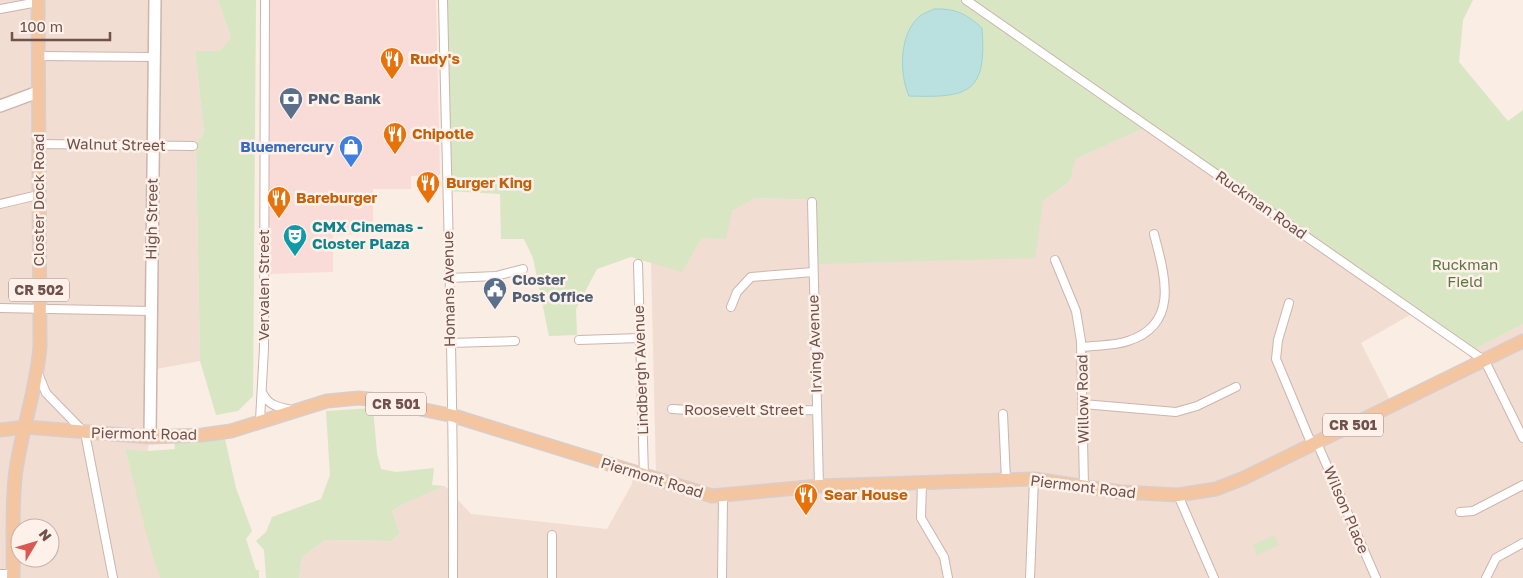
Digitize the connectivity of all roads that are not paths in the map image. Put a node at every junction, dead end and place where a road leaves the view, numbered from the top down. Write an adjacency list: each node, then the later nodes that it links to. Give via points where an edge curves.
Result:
1 (155, 0): 8 (street, High Street)
2 (264, 0): 37 (street, Vervalen Street)
3 (443, 0): 22 (street, Homans Avenue)
4 (966, 0): 34 (street, Ruckman Road)
5 (38, 1): 6 (street); 7 (main road, Closter Dock Road / CR 502)
6 (0, 9)
7 (38, 56): 8 (street); 9 (main road, Closter Dock Road / CR 502)
8 (154, 57): 12 (street, High Street)
9 (38, 92): 10 (street); 11 (main road, Closter Dock Road / CR 502)
10 (0, 106)
11 (39, 144): 12 (street, Walnut Street); 14 (main road, Closter Dock Road / CR 502)
12 (153, 145): 13 (street, Walnut Street); 27 (street, High Street)
13 (193, 146)
14 (38, 195): 16 (street); 26 (main road, Closter Dock Road / CR 502)
15 (812, 202): 21 (street, Irving Avenue)
16 (0, 204)
17 (1154, 234): 33 (street, via 1166,287 1159,316 1146,332 1129,341)
18 (1055, 260): 33 (street, Willow Road, via 1076,311)
19 (638, 264): 28 (street, Lindbergh Avenue)
20 (523, 268): 22 (street, via 496,276)
21 (813, 272): 24 (street, via 751,277 737,292); 41 (street, Irving Avenue)
22 (449, 278): 32 (street, Homans Avenue)
23 (1290, 302): 50 (street, Wilson Place, via 1278,340 1276,359)
24 (731, 307)
25 (0, 308): 26 (street)
26 (39, 308): 27 (street); 35 (main road, Closter Dock Road / CR 502)
27 (151, 311): 48 (street, High Street)
28 (640, 338): 29 (street); 51 (street, Lindbergh Avenue)
29 (578, 340)
30 (515, 341): 32 (street)
31 (1523, 342): 34 (main road, Piermont Road / CR 501)
32 (450, 343): 43 (street, Homans Avenue)
33 (1082, 347): 38 (street, Willow Road)
34 (1485, 361): 49 (street, Ruckman Road); 50 (main road, Piermont Road / CR 501)
35 (38, 374): 45 (main road, Closter Dock Road / CR 502); 47 (street, via 44,390)
36 (1236, 387): 38 (street, via 1197,406 1176,412)
37 (262, 392): 39 (street, via 266,402); 44 (street, Vervalen Street)
38 (1084, 404): 57 (street, Willow Road)
39 (294, 410): 43 (main road, Piermont Road / CR 501, via 327,401 360,398); 44 (main road, Piermont Road / CR 501)
40 (672, 410): 41 (street, Roosevelt Street)
41 (817, 410): 55 (street, Irving Avenue)
42 (1003, 414): 53 (street)
43 (454, 416): 51 (main road, Piermont Road / CR 501); 66 (street, Homans Avenue)
44 (260, 420): 48 (main road, Piermont Road / CR 501, via 222,433)
45 (26, 427): 46 (main road, Piermont Road / CR 501); 47 (main road, Piermont Road / CR 501); 64 (main road, Closter Dock Road / CR 502, via 14,483)
46 (0, 430)
47 (85, 433): 48 (main road, Piermont Road / CR 501); 65 (street)
48 (150, 437)
49 (1523, 438)
50 (1315, 444): 58 (main road, Piermont Road / CR 501, via 1233,483); 72 (street, Wilson Place)
51 (644, 476): 59 (main road, Piermont Road / CR 501)
52 (1034, 479): 53 (main road, Piermont Road / CR 501); 57 (main road, Piermont Road / CR 501); 70 (street)
53 (1006, 480): 54 (main road, Piermont Road / CR 501)
54 (922, 483): 55 (main road, Piermont Road / CR 501); 69 (street, via 921,518 944,557)
55 (819, 486): 59 (main road, Piermont Road / CR 501)
56 (1523, 486): 60 (street, via 1473,511)
57 (1084, 487): 58 (main road, Piermont Road / CR 501)
58 (1178, 495): 71 (street)
59 (723, 497): 68 (street)
60 (1460, 512)
61 (552, 535): 67 (street)
62 (1523, 543): 73 (street, via 1496,558)
63 (0, 574): 64 (street)
64 (13, 576)
65 (114, 578)
66 (453, 578)
67 (552, 578)
68 (722, 578)
69 (948, 578)
70 (1030, 578)
71 (1214, 578)
72 (1376, 578)
73 (1486, 578)

